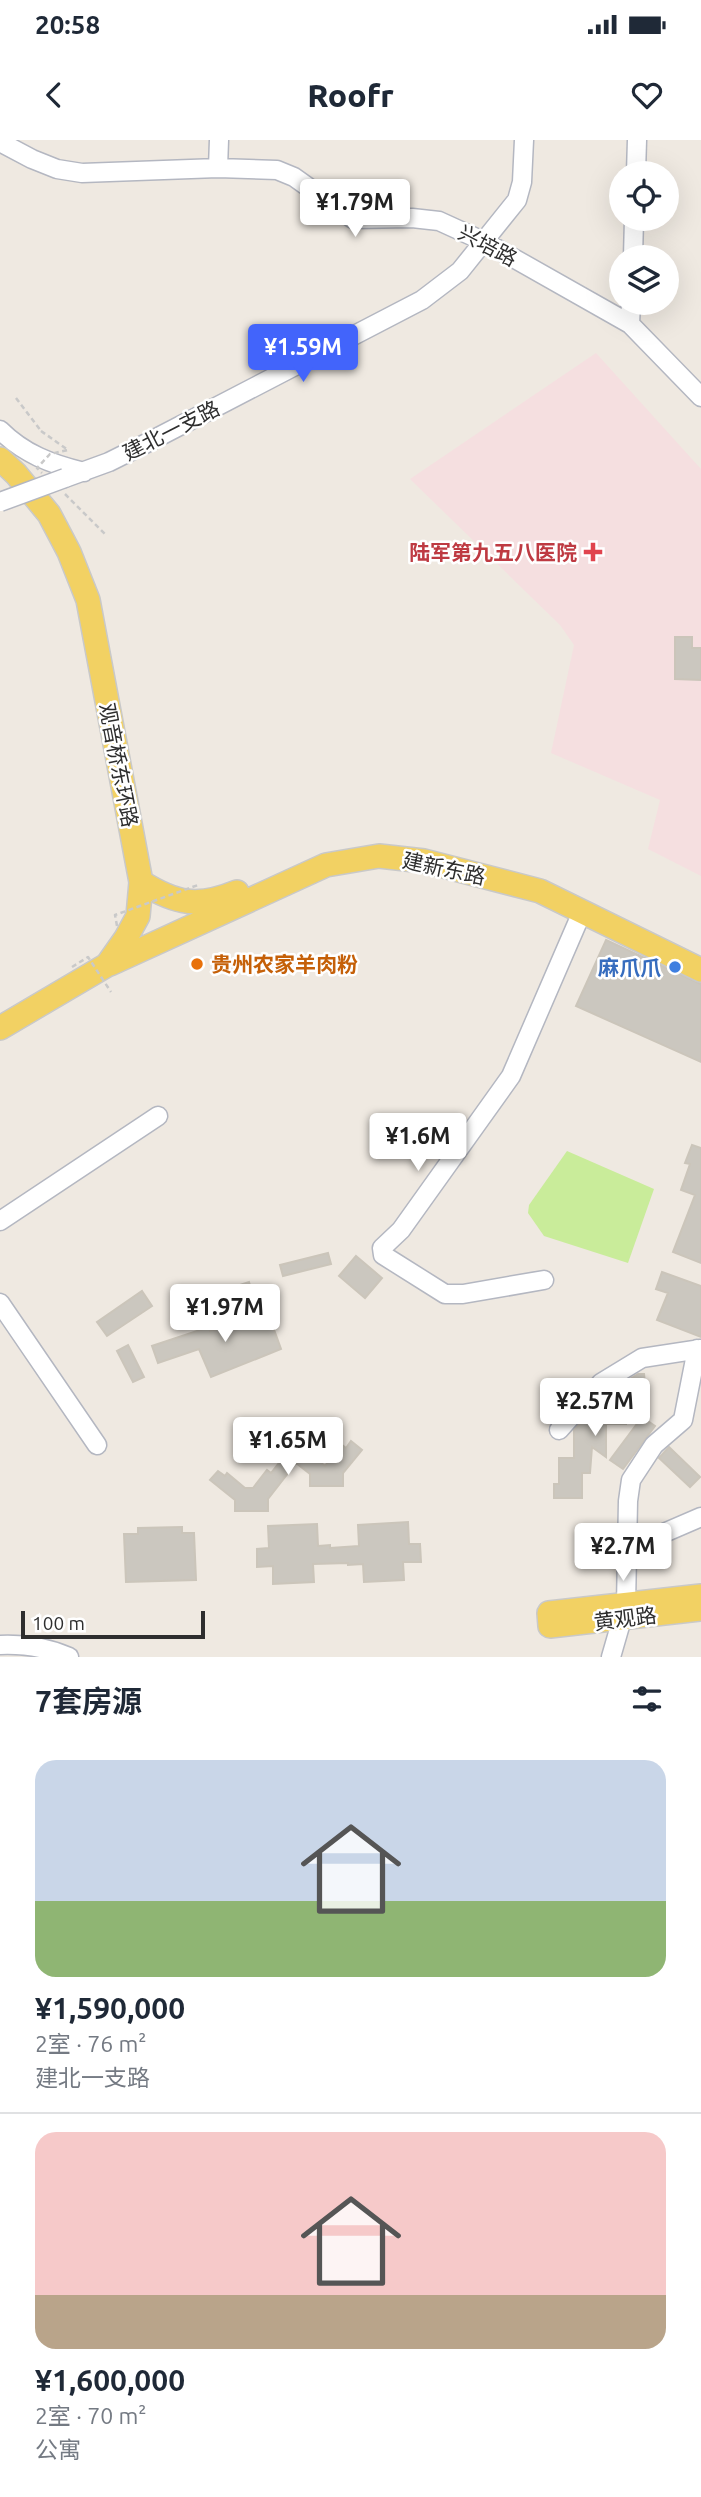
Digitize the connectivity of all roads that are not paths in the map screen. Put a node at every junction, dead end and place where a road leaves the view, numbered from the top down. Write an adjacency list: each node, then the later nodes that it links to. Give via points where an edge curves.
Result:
1 (219, 140): 6 (street)
2 (524, 140): 7 (street, 建北一支路, via 520,193)
3 (637, 140): 5 (street)
4 (0, 142): 6 (street, 兴培路, via 57,169 82,173)
5 (636, 161)
6 (219, 168): 7 (street, 兴培路, via 277,170 353,219 439,221)
7 (485, 242): 9 (street, 兴培路); 13 (street, 建北一支路, via 460,271 422,300)
8 (630, 315): 9 (street)
9 (630, 324): 10 (street, 兴培路)
10 (701, 397)
11 (0, 430): 13 (street, via 30,454)
12 (0, 459): 15 (main road, 观音桥东环路, via 49,514 88,600)
13 (83, 472): 14 (street, 建北一支路, bridge)
14 (0, 502)
15 (141, 882): 17 (main road, 建新东路, via 171,899 207,901 234,893 323,850 404,842 546,877); 18 (main road, 观音桥东环路, via 138,916)
16 (582, 912): 18 (main road, 建新东路, via 540,891 424,861 360,858 326,865); 19 (main road, 建新东路); 23 (street, via 511,1076 401,1230 382,1248 383,1255 445,1294)
17 (701, 953)
18 (107, 965): 20 (main road, 观音桥东环路)
19 (701, 970)
20 (0, 1028)
21 (158, 1116): 22 (street)
22 (0, 1221)
23 (544, 1280)
24 (0, 1303): 27 (street)
25 (699, 1349): 26 (street, via 631,1364 601,1383); 29 (street, via 684,1420 654,1445 631,1480)
26 (559, 1430)
27 (97, 1445)
28 (701, 1517): 29 (street)
29 (629, 1548): 32 (street)
30 (701, 1596): 32 (main road, 黄观路)
31 (701, 1609): 32 (main road, 黄观路)
32 (625, 1611): 33 (main road, 黄观路); 36 (street)
33 (550, 1620)
34 (0, 1645): 35 (street, via 27,1644)
35 (69, 1657)
36 (611, 1657)

